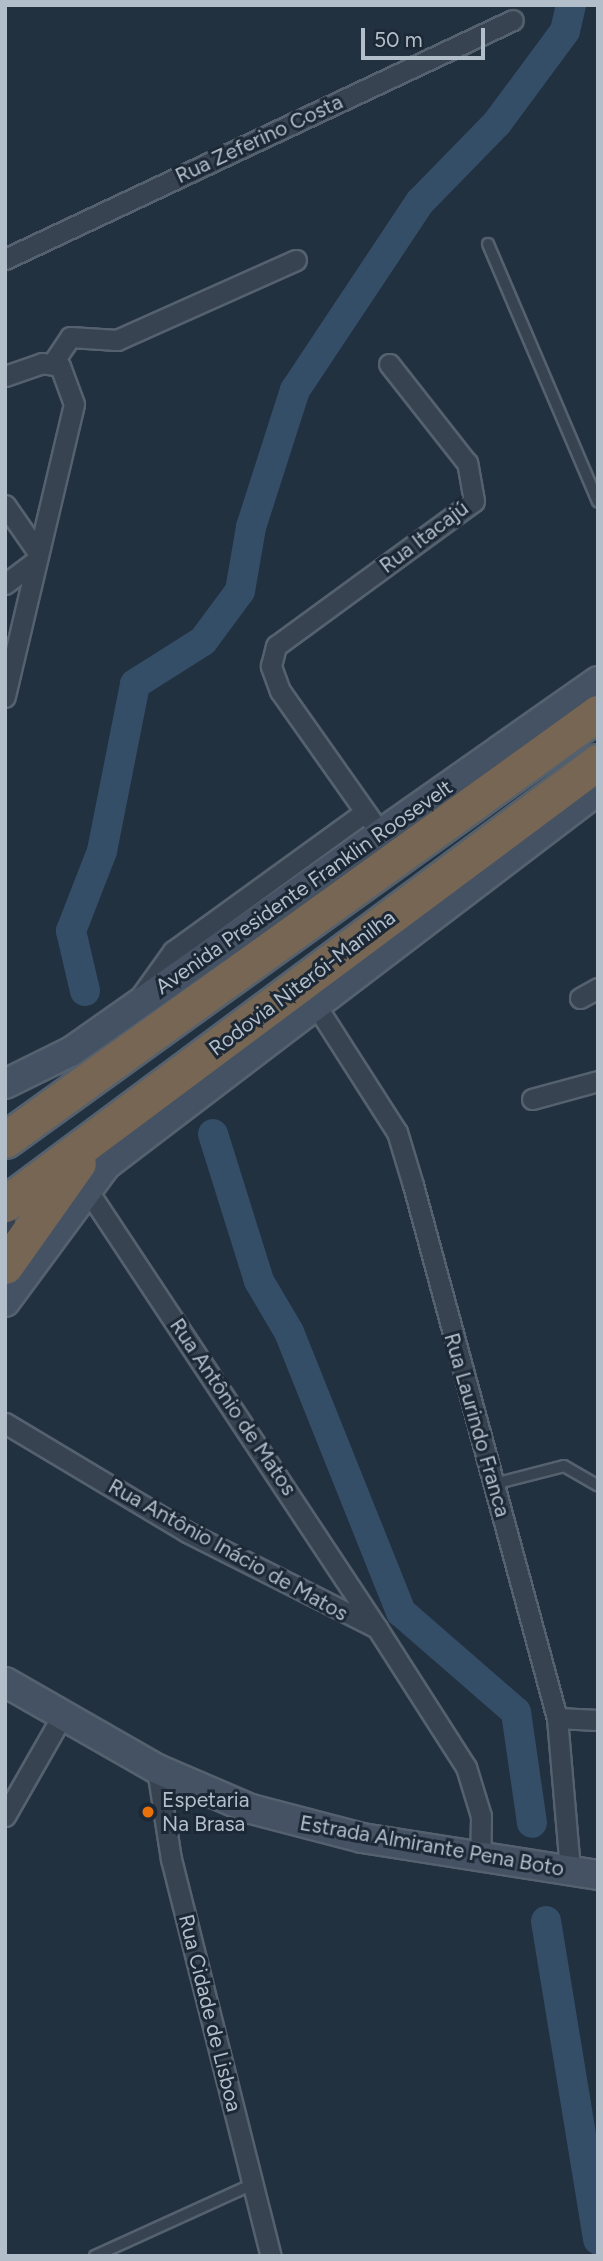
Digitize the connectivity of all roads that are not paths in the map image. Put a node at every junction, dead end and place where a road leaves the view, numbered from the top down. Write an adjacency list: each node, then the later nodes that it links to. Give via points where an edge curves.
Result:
1 (513, 20): 3 (street, Rua Zeferino Costa)
2 (488, 244): 8 (lane)
3 (5, 259)
4 (296, 260): 5 (street, via 117,340 70,337)
5 (52, 363): 7 (street); 10 (street, via 71,384 74,424)
6 (389, 363): 17 (street, Rua Itacajú, via 467,463 474,501 276,646 271,666 280,691)
7 (5, 376)
8 (598, 502)
9 (5, 505): 10 (street)
10 (35, 557): 11 (street); 13 (street)
11 (5, 584)
12 (598, 681): 17 (street, Avenida Presidente Franklin Roosevelt)
13 (5, 697)
14 (598, 713): 24 (highway, Rodovia Niterói-Manilha)
15 (598, 762): 26 (highway, Rodovia Niterói-Manilha)
16 (598, 790): 20 (street)
17 (373, 823): 22 (street, Avenida Presidente Franklin Roosevelt, via 133,1007 44,1068)
18 (598, 988): 19 (street)
19 (580, 999)
20 (315, 1004): 28 (street, via 136,1140); 35 (street, Rua Laurindo Franca, via 397,1132)
21 (598, 1081): 23 (street)
22 (5, 1084)
23 (532, 1099)
24 (51, 1107): 25 (highway); 27 (highway, Rodovia Niterói-Manilha)
25 (5, 1111)
26 (99, 1135): 29 (highway, Rodovia Niterói-Manilha); 32 (highway)
27 (5, 1140)
28 (86, 1188): 33 (street); 37 (street, Rua Antônio de Matos)
29 (5, 1204)
30 (5, 1218): 31 (street)
31 (5, 1253)
32 (5, 1266)
33 (5, 1302)
34 (5, 1423): 37 (street, Rua Antônio Inácio de Matos, via 187,1532)
35 (494, 1484): 36 (lane, via 564,1466); 40 (street, Rua Laurindo Franca)
36 (598, 1486)
37 (377, 1628): 44 (street, via 466,1767 481,1816)
38 (5, 1682): 39 (street, Estrada Almirante Pena Boto)
39 (62, 1716): 42 (street, Estrada Almirante Pena Boto); 43 (street)
40 (557, 1718): 41 (street); 45 (street, Rua Laurindo Franca)
41 (598, 1720)
42 (157, 1769): 44 (street, Estrada Almirante Pena Boto, via 298,1824); 47 (street, Rua Cidade de Lisboa, via 171,1859)
43 (5, 1816)
44 (480, 1855): 45 (street, Estrada Almirante Pena Boto)
45 (570, 1870): 46 (street, Estrada Almirante Pena Boto)
46 (598, 1875)
47 (253, 2184): 48 (lane); 49 (street, Rua Cidade de Lisboa)
48 (95, 2256)
49 (271, 2256)

